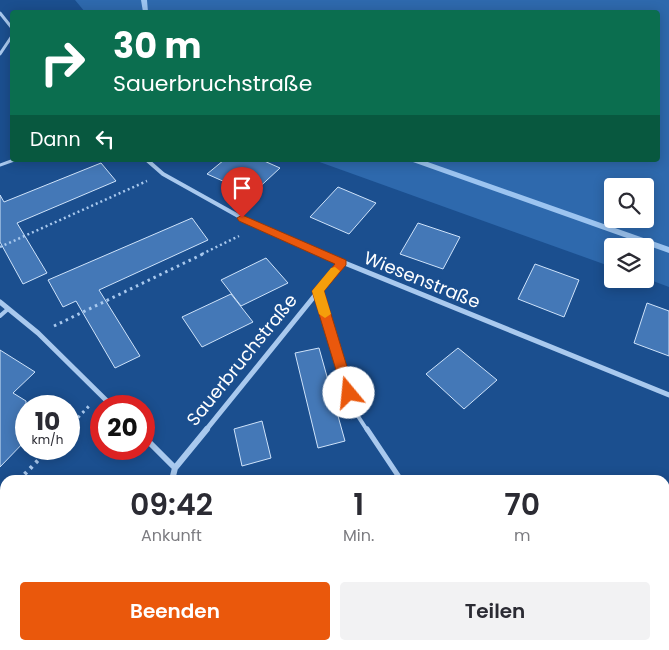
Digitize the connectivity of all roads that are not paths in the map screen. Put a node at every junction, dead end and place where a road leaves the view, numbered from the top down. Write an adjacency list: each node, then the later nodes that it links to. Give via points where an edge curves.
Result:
1 (0, 13): 2 (street)
2 (10, 26)
3 (10, 39): 4 (street)
4 (0, 54)
5 (149, 162): 6 (street, Wiesenstraße, via 163,174 258,227)
6 (342, 262): 7 (street, Sauerbruchstraße); 12 (street, Wiesenstraße)
7 (318, 291): 14 (street, Sauerbruchstraße); 16 (lane, via 354,410)
8 (0, 302): 9 (street)
9 (8, 309): 10 (lane); 11 (street, via 38,333)
10 (0, 316)
11 (101, 395)
12 (669, 395)
13 (155, 448): 14 (street)
14 (175, 468): 15 (street, Sauerbruchstraße)
15 (173, 475)
16 (399, 475)

